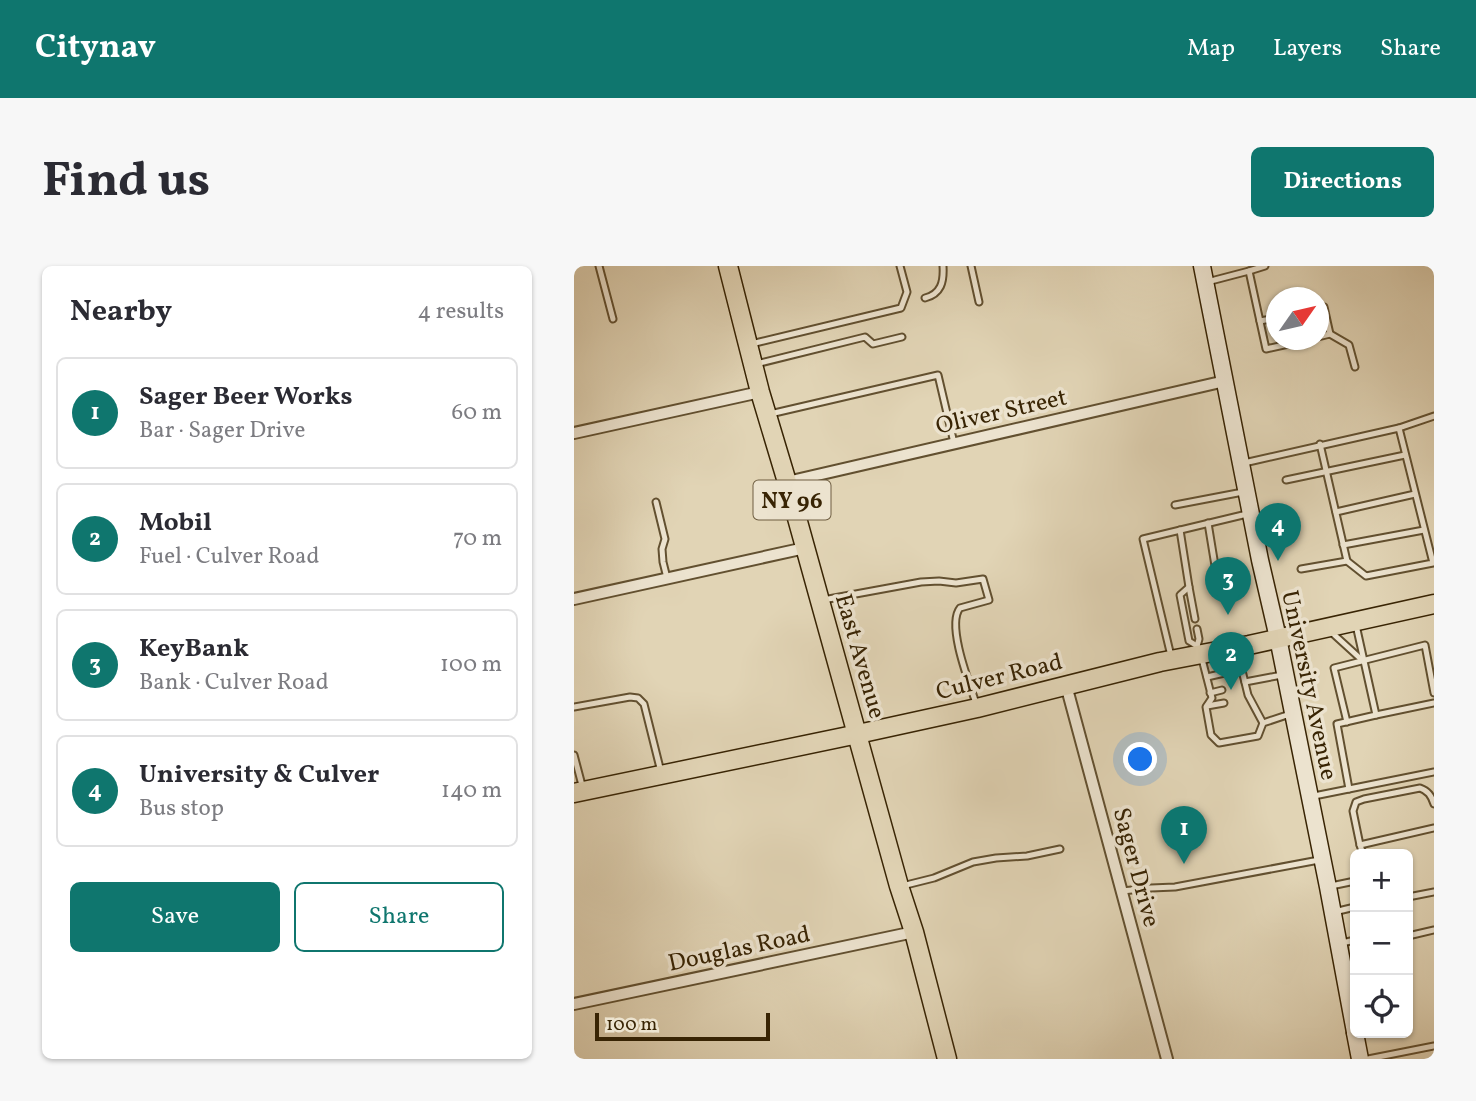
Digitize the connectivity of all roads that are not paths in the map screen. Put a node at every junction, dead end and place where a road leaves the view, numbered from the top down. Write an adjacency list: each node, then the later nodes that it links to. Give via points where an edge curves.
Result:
1 (599, 266): 11 (lane)
2 (728, 266): 16 (main road, East Avenue / NY 96)
3 (901, 266): 16 (lane, via 907,292 901,308)
4 (943, 266): 9 (lane, via 939,291)
5 (971, 266): 10 (lane)
6 (1265, 266): 7 (lane)
7 (1250, 271): 8 (lane); 13 (lane)
8 (1203, 274): 20 (main road, University Avenue)
9 (925, 298)
10 (979, 302)
11 (613, 319)
12 (1266, 320): 13 (lane)
13 (1260, 321): 17 (lane)
14 (1329, 334): 19 (lane, via 1349,345)
15 (902, 337): 18 (lane, via 873,344 864,337)
16 (748, 345): 18 (main road, East Avenue / NY 96)
17 (1266, 349)
18 (753, 364): 21 (main road, East Avenue / NY 96)
19 (1354, 367)
20 (1225, 381): 26 (street, Oliver Street); 29 (main road, University Avenue)
21 (761, 392): 22 (main road, East Avenue / NY 96); 25 (street)
22 (767, 415): 26 (lane, via 938,375); 32 (main road, East Avenue / NY 96)
23 (1434, 416): 24 (lane)
24 (1399, 428): 27 (lane); 28 (lane)
25 (574, 433)
26 (954, 444): 32 (street, Oliver Street)
27 (1320, 444): 29 (lane); 30 (lane)
28 (1405, 455): 30 (lane); 34 (lane)
29 (1241, 463): 33 (main road, University Avenue)
30 (1326, 471): 31 (lane); 37 (lane)
31 (1286, 480)
32 (788, 482): 43 (main road, East Avenue / NY 96)
33 (1246, 492): 36 (lane); 38 (main road, University Avenue)
34 (1415, 494): 37 (lane); 41 (lane)
35 (656, 502): 46 (lane, via 665,539)
36 (1175, 505)
37 (1336, 512): 42 (lane)
38 (1250, 513): 39 (lane); 56 (main road, University Avenue)
39 (1208, 523): 40 (lane); 47 (lane)
40 (1180, 530): 48 (lane); 59 (lane, via 1143,538)
41 (1424, 530): 42 (lane); 44 (lane, via 1433,562 1366,576)
42 (1343, 545): 44 (lane)
43 (805, 548): 46 (street); 50 (main road, East Avenue / NY 96)
44 (1347, 561): 45 (lane)
45 (1301, 569)
46 (667, 579): 49 (street)
47 (1218, 584)
48 (1189, 587): 52 (lane); 58 (lane, via 1180,595 1189,641)
49 (574, 599)
50 (820, 601): 75 (lane, via 920,582 984,579 989,600 960,608 956,615 958,641); 80 (main road, East Avenue / NY 96)
51 (1434, 604): 53 (main road, Culver Road)
52 (1195, 619)
53 (1355, 621): 54 (main road, Culver Road); 60 (lane)
54 (1326, 628): 56 (main road, Culver Road); 60 (lane)
55 (1197, 629): 58 (lane)
56 (1278, 638): 57 (main road, Culver Road); 62 (main road, University Avenue)
57 (1237, 647): 58 (main road, Culver Road); 61 (lane)
58 (1199, 650): 59 (main road, Culver Road); 63 (lane)
59 (1172, 660): 64 (main road, Culver Road)
60 (1363, 661): 68 (lane, via 1424,645); 77 (lane); 78 (lane, via 1334,668)
61 (1242, 669): 63 (lane); 65 (lane)
62 (1285, 674): 65 (lane); 76 (main road, University Avenue)
63 (1207, 677): 67 (lane)
64 (1066, 685): 75 (main road, Culver Road); 96 (street, Sager Drive)
65 (1243, 685): 69 (lane)
66 (1222, 690): 67 (lane)
67 (1210, 693): 74 (lane)
68 (1434, 693)
69 (1249, 696): 70 (lane); 79 (lane)
70 (1241, 698)
71 (1224, 702): 74 (lane)
72 (1434, 703): 77 (lane)
73 (574, 707): 83 (lane, via 638,698 644,704)
74 (1206, 707): 79 (lane, via 1211,735 1219,743 1258,736)
75 (977, 708): 80 (main road, Culver Road)
76 (1293, 713): 79 (lane); 86 (main road, University Avenue)
77 (1376, 715): 78 (lane)
78 (1347, 722): 84 (lane, via 1336,724)
79 (1263, 723)
80 (858, 734): 83 (main road, Culver Road); 94 (main road, East Avenue / NY 96)
81 (574, 755): 85 (lane)
82 (1434, 772): 84 (lane)
83 (662, 775): 85 (main road, Culver Road)
84 (1349, 789): 86 (lane)
85 (577, 791)
86 (1309, 797): 92 (main road, University Avenue)
87 (1434, 804): 89 (lane, via 1420,788 1356,802 1353,811)
88 (1434, 828): 89 (lane)
89 (1360, 845): 91 (lane)
90 (1060, 849): 94 (lane, via 974,862)
91 (1361, 849)
92 (1322, 860): 95 (main road, University Avenue); 96 (lane, via 1174,887)
93 (1350, 882): 95 (lane)
94 (899, 886): 102 (main road, East Avenue / NY 96)
95 (1328, 887): 100 (main road, University Avenue)
96 (1122, 891): 110 (street, Sager Drive)
97 (1434, 892): 98 (lane)
98 (1413, 896)
99 (1350, 908): 100 (lane)
100 (1333, 912): 104 (main road, University Avenue)
101 (1434, 930): 103 (lane)
102 (914, 932): 106 (street, Douglas Road); 109 (main road, East Avenue / NY 96)
103 (1413, 935)
104 (1347, 942): 105 (main road, University Avenue)
105 (1350, 976)
106 (574, 1004)
107 (1356, 1038): 111 (main road, University Avenue)
108 (1434, 1046): 112 (lane)
109 (947, 1059)
110 (1167, 1059)
111 (1360, 1059)
112 (1368, 1059)

